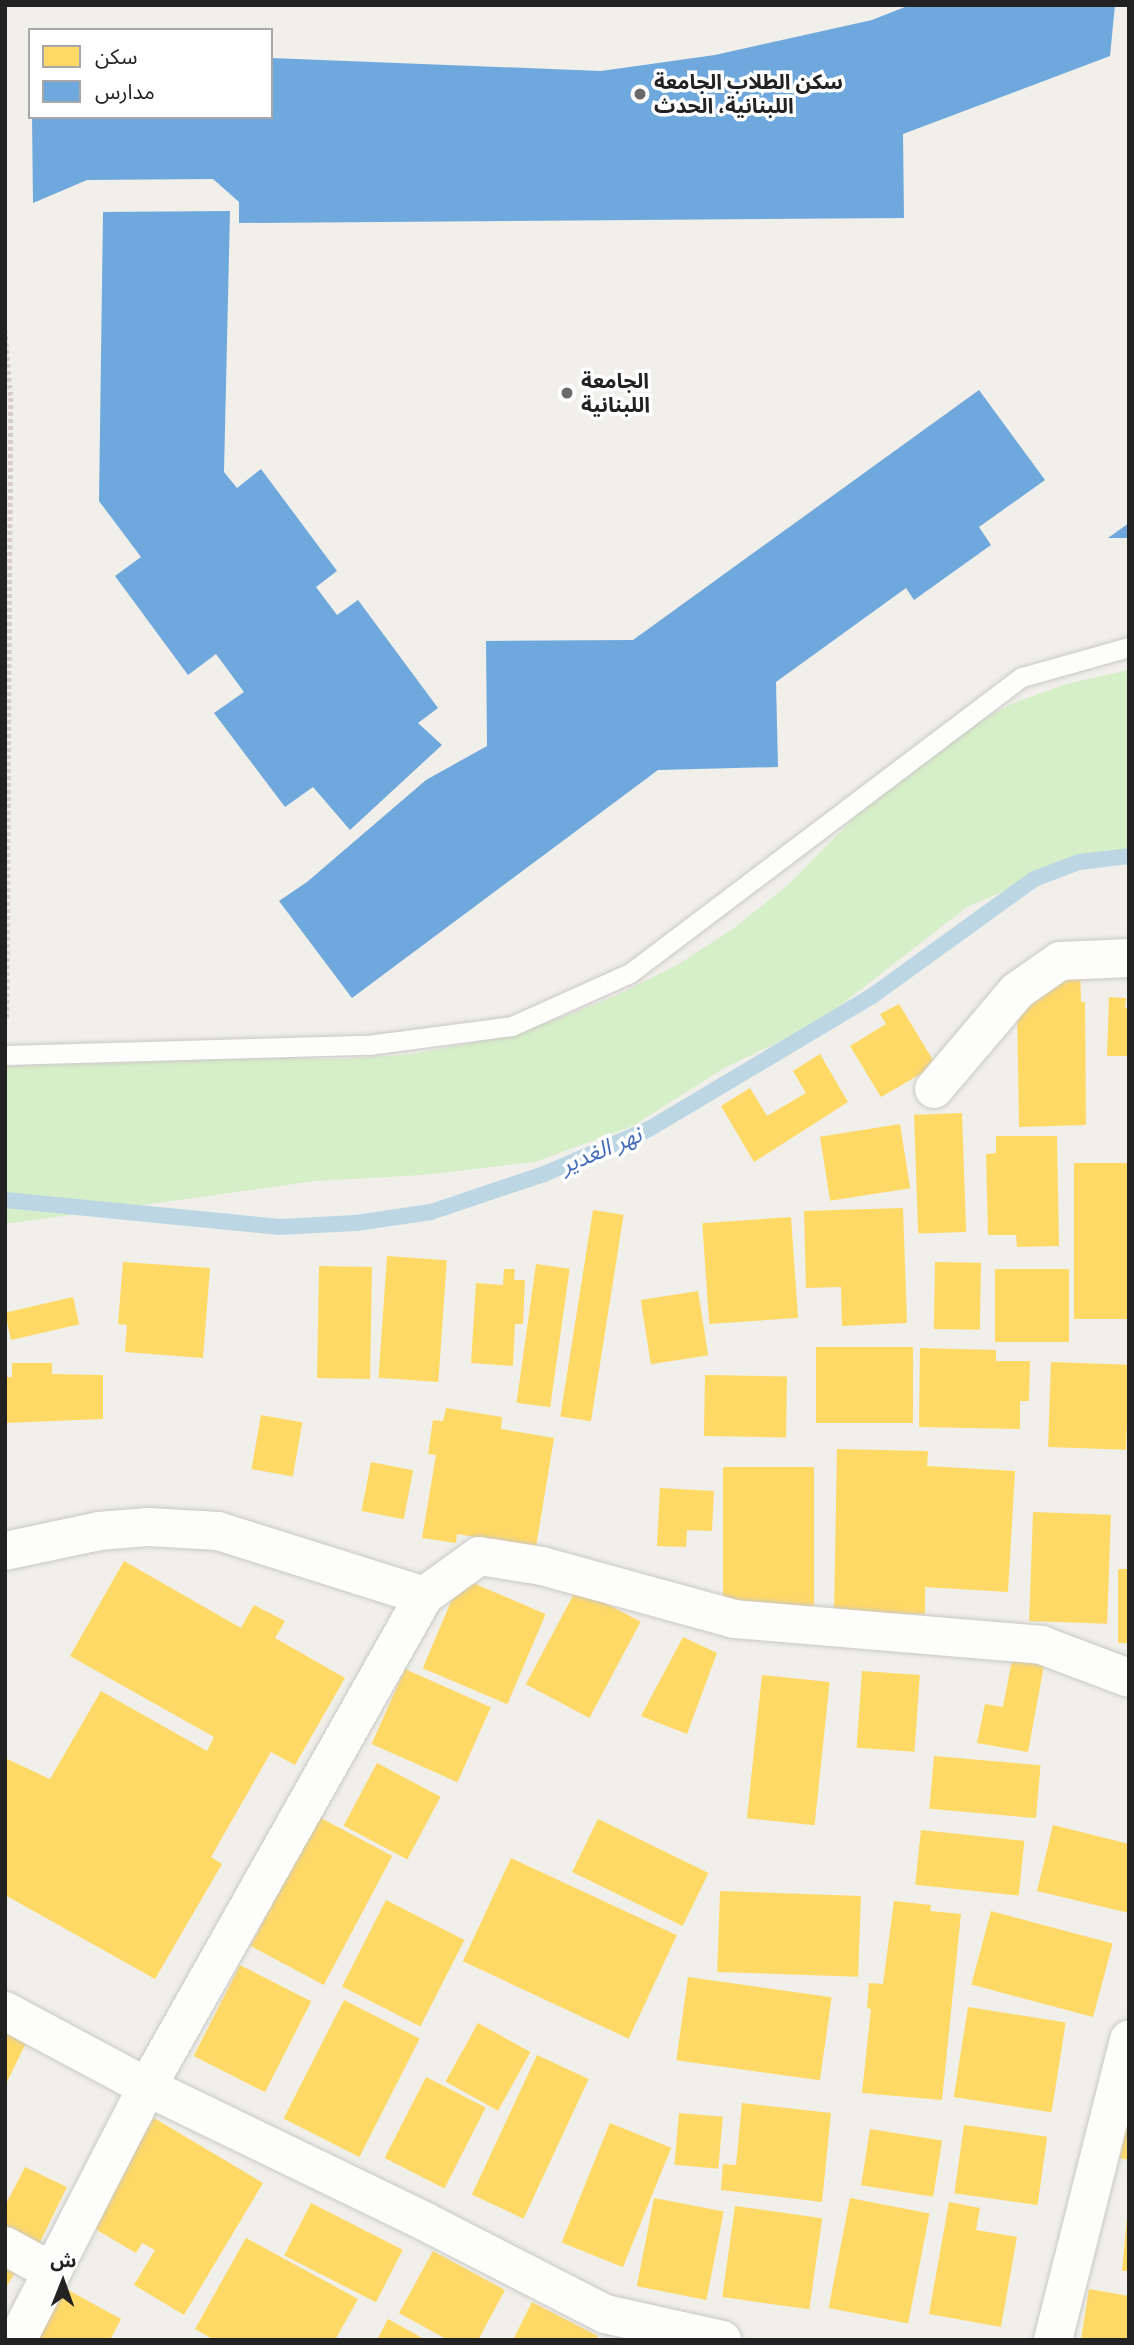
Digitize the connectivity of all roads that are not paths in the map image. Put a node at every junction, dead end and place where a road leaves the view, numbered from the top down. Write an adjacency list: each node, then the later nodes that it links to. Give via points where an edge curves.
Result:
1 (1129, 647): 3 (lane, via 1022,677 630,973 512,1026 368,1045)
2 (1129, 958): 4 (street, via 1060,961 1017,991)
3 (6, 1054)
4 (934, 1089)
5 (5, 1551): 6 (street, via 99,1531 148,1527 218,1531)
6 (424, 1596): 7 (street, via 479,1556 542,1566 734,1619 1041,1645); 10 (street)
7 (1129, 1678)
8 (5, 2011): 10 (street)
9 (1129, 2039): 15 (street)
10 (147, 2087): 12 (street); 14 (street, via 605,2314)
11 (5, 2246): 12 (street)
12 (51, 2271): 13 (street)
13 (17, 2340)
14 (723, 2340)
15 (1053, 2340)

